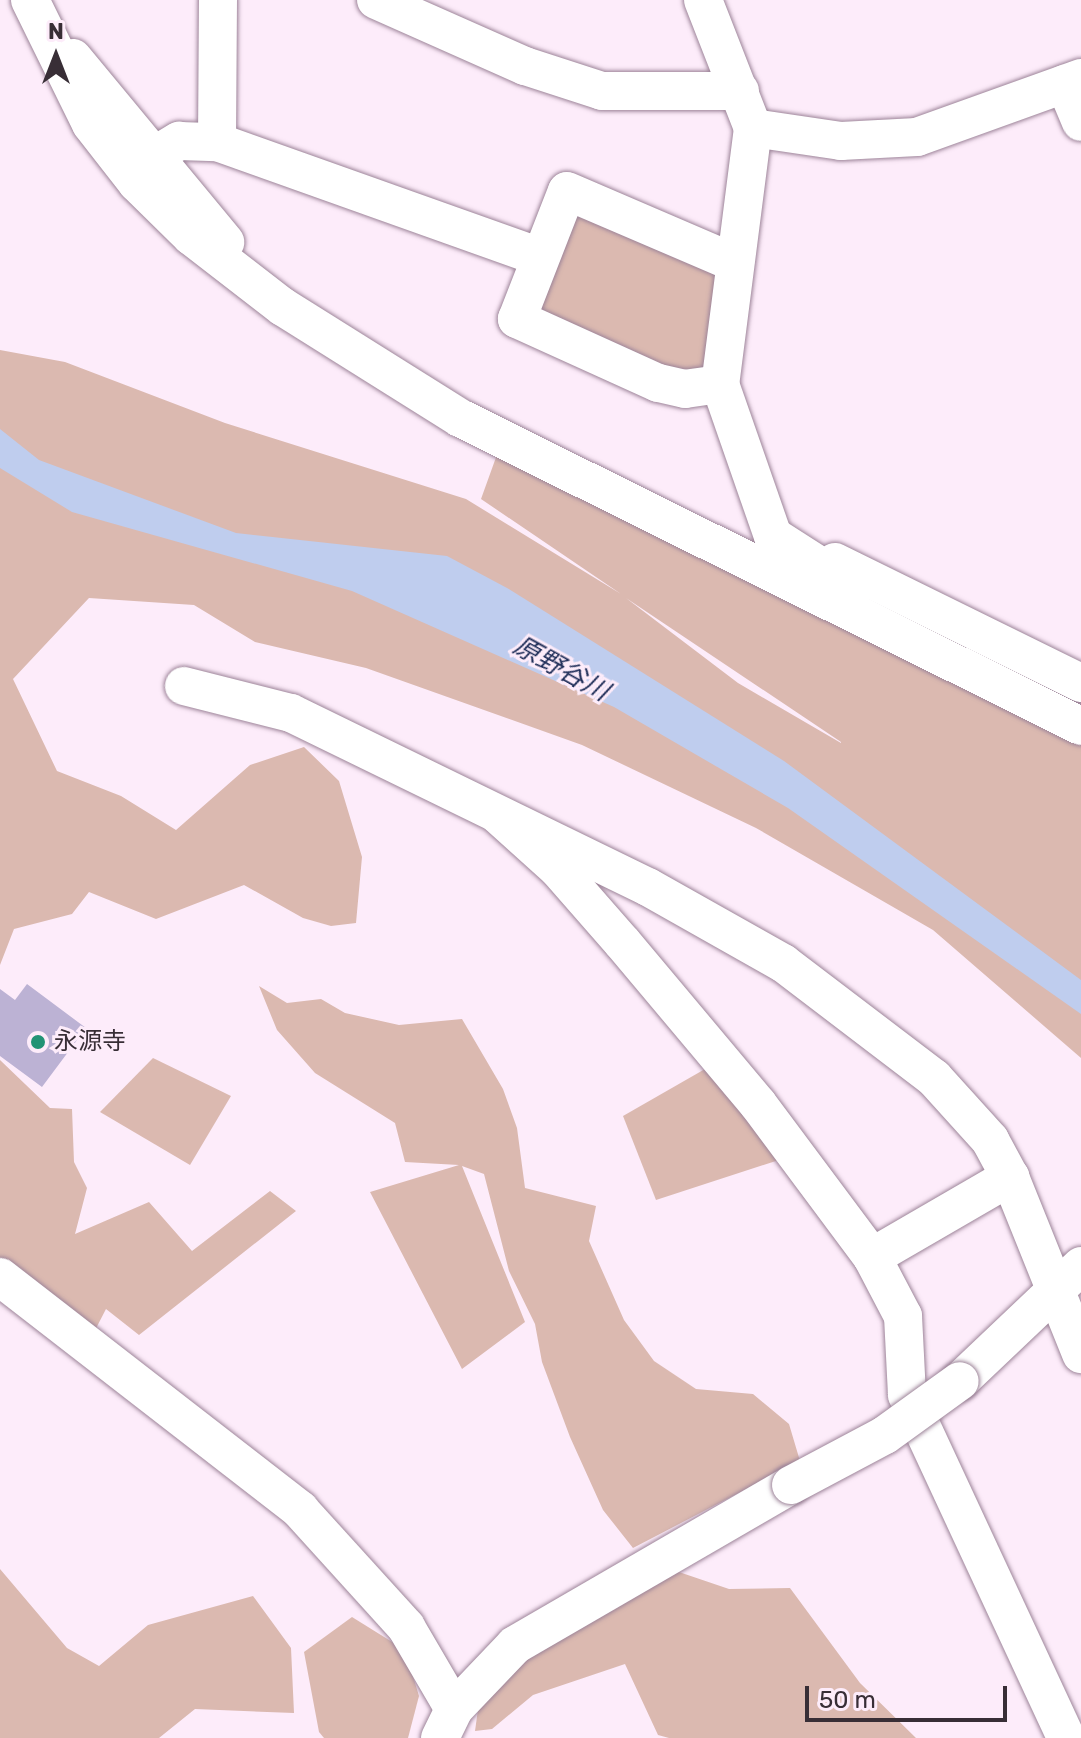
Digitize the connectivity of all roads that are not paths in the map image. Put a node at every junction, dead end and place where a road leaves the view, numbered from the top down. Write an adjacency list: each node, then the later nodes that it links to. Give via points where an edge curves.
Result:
1 (218, 0): 9 (street)
2 (376, 0): 6 (street, via 525,66 602,91)
3 (703, 0): 6 (street)
4 (35, 10): 10 (street); 13 (street, via 91,124 137,183 191,236)
5 (1073, 81): 7 (street); 8 (street, via 917,137 841,141)
6 (740, 91): 8 (street)
7 (1081, 122)
8 (753, 128): 12 (street)
9 (217, 142): 10 (street, via 179,141); 11 (street)
10 (157, 154): 13 (street)
11 (538, 256): 12 (street, via 567,191); 14 (street, via 517,319 658,383 685,389)
12 (735, 263): 14 (street)
13 (261, 290): 18 (street, via 460,418)
14 (720, 384): 15 (street, via 773,536)
15 (790, 549): 16 (street, via 821,555); 18 (street, via 962,647)
16 (1081, 683)
17 (184, 686): 19 (street, via 291,713)
18 (1065, 718)
19 (498, 815): 20 (street, via 648,887 783,963 934,1078 990,1140); 21 (street, via 558,869 622,942 758,1104)
20 (1010, 1177): 21 (street); 23 (street)
21 (872, 1257): 26 (street, via 903,1316 907,1395)
22 (0, 1277): 25 (street, via 300,1510 406,1627)
23 (1069, 1277): 24 (street); 25 (street, bridge, via 960,1381 885,1435 515,1645)
24 (1081, 1354)
25 (451, 1727)
26 (1066, 1738)

